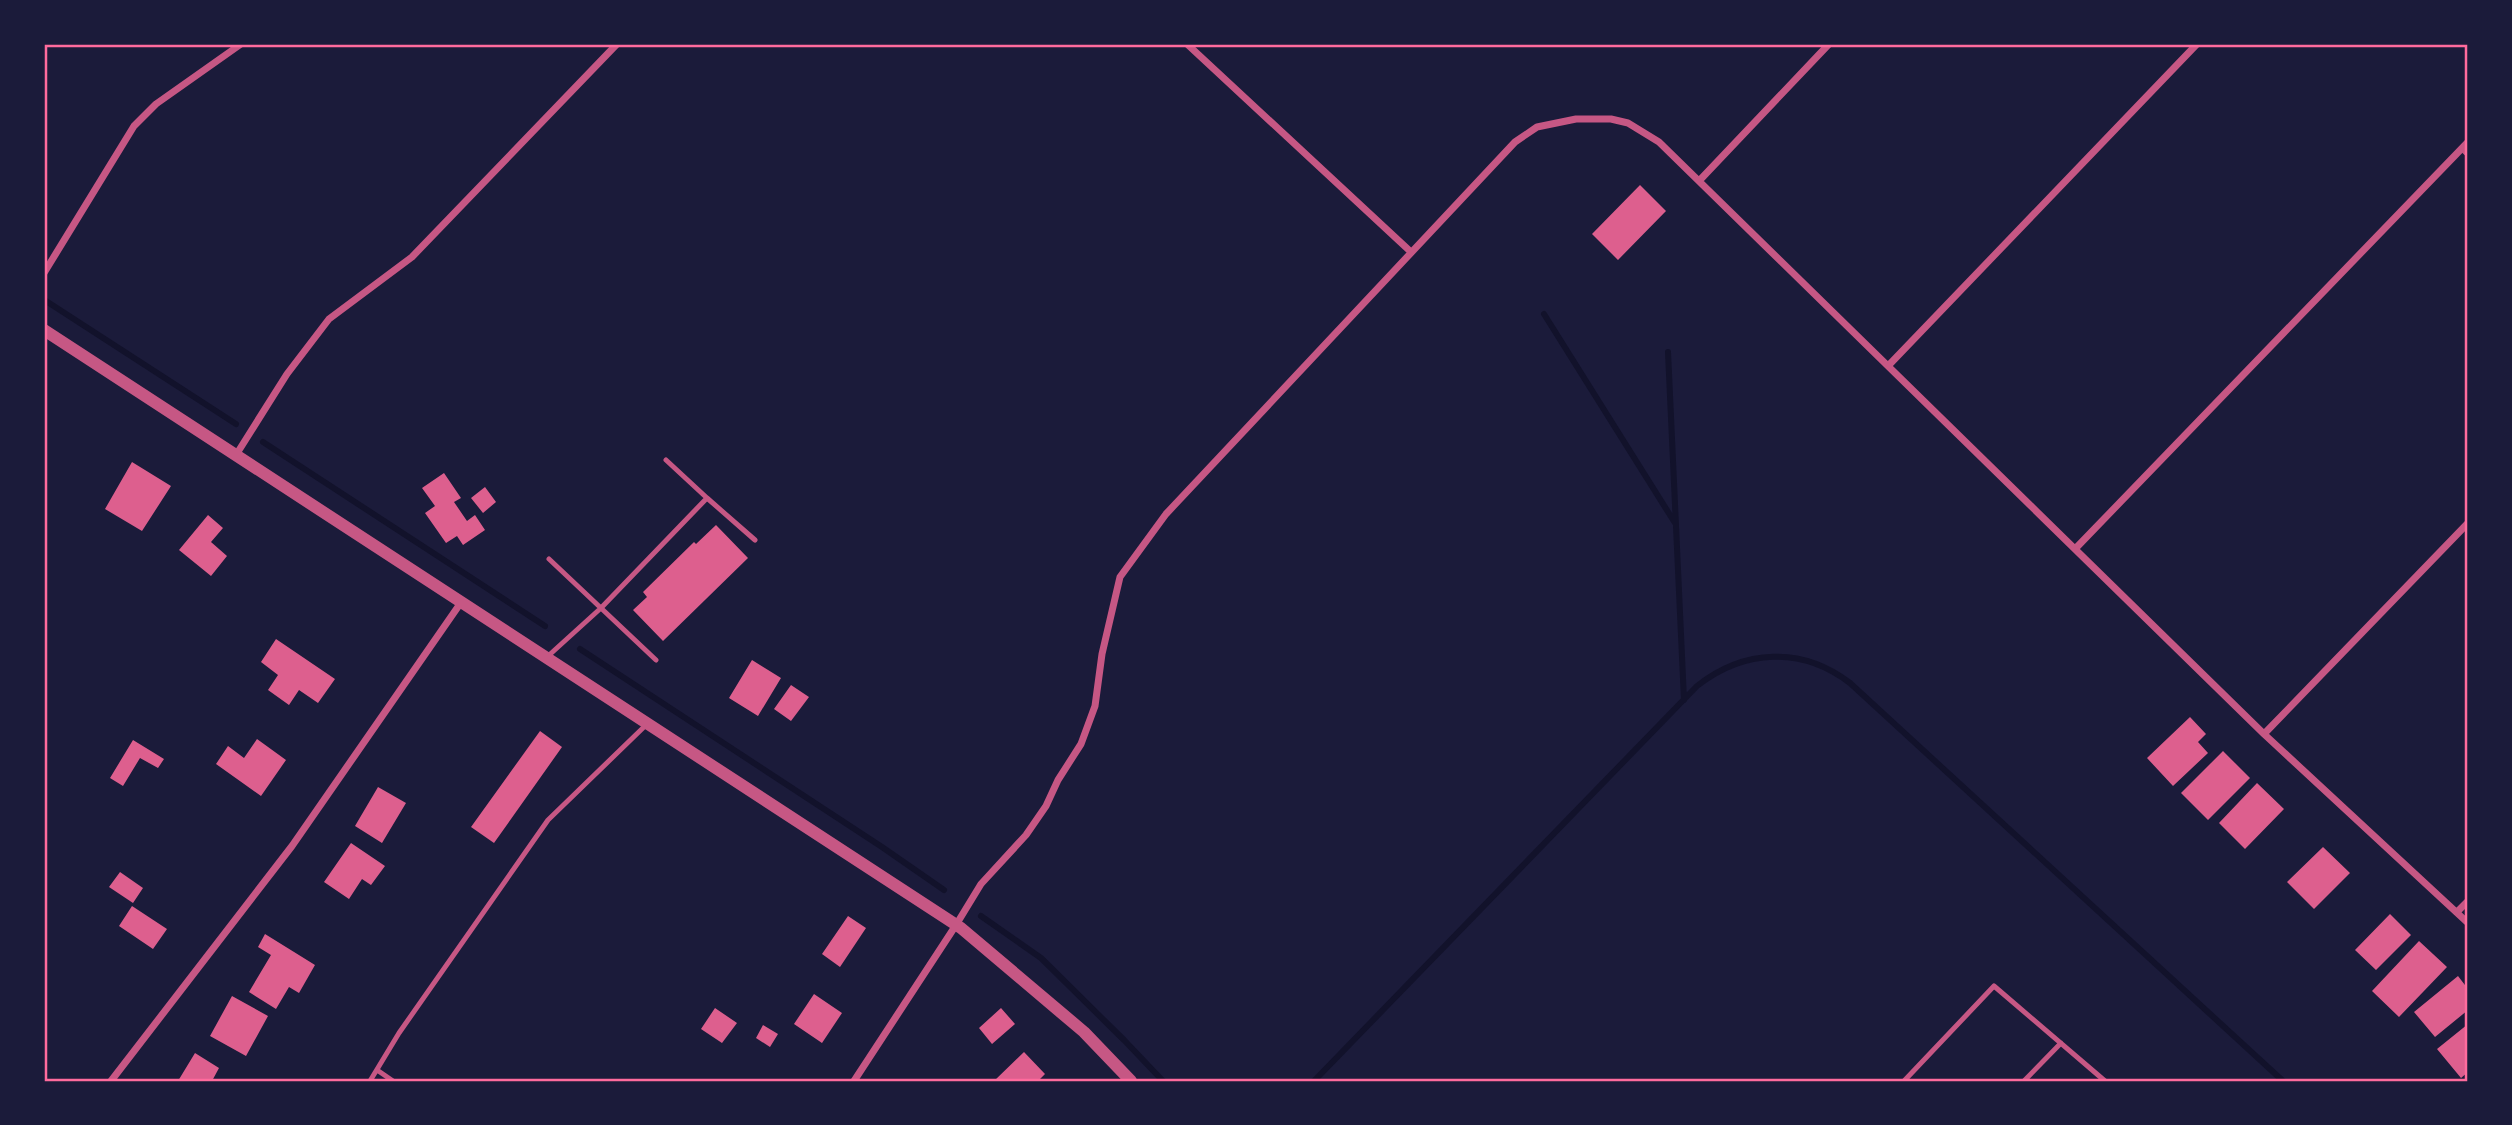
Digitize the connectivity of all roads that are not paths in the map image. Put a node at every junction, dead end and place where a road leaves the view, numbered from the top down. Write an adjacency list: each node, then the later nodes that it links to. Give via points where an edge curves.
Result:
1 (241, 44): 10 (street, via 156,104 134,126)
2 (617, 44): 13 (street, via 412,257 329,319 286,374)
3 (1187, 44): 9 (street)
4 (1829, 44): 8 (street)
5 (2197, 44): 12 (street)
6 (2468, 142): 7 (street)
7 (2465, 152): 18 (street)
8 (1699, 181): 9 (street, via 1659,142 1628,122 1576,118 1537,128 1516,142); 12 (street)
9 (1411, 251): 29 (street, via 1166,514 1120,577 1095,706 1081,744 1026,835 981,884)
10 (44, 273)
11 (44, 330): 13 (street)
12 (1888, 366): 18 (street)
13 (236, 455): 20 (street)
14 (666, 460): 15 (lane)
15 (707, 498): 17 (lane); 21 (lane)
16 (2468, 523): 25 (street)
17 (755, 540)
18 (2075, 549): 25 (street)
19 (549, 559): 21 (lane)
20 (462, 601): 22 (street); 32 (street, via 292,846)
21 (601, 608): 22 (lane); 23 (lane)
22 (547, 657): 24 (street)
23 (656, 660)
24 (649, 723): 29 (street); 31 (lane, via 548,820)
25 (2264, 734): 27 (street)
26 (2468, 901): 27 (street)
27 (2457, 912): 28 (street)
28 (2468, 923)
29 (957, 925): 35 (street); 36 (street, via 1084,1032)
30 (2061, 1043): 37 (lane, via 1994,986); 38 (lane); 39 (lane)
31 (377, 1070): 33 (lane); 34 (lane)
32 (111, 1081)
33 (370, 1081)
34 (393, 1081)
35 (854, 1081)
36 (1130, 1081)
37 (1904, 1081)
38 (2024, 1081)
39 (2105, 1081)

